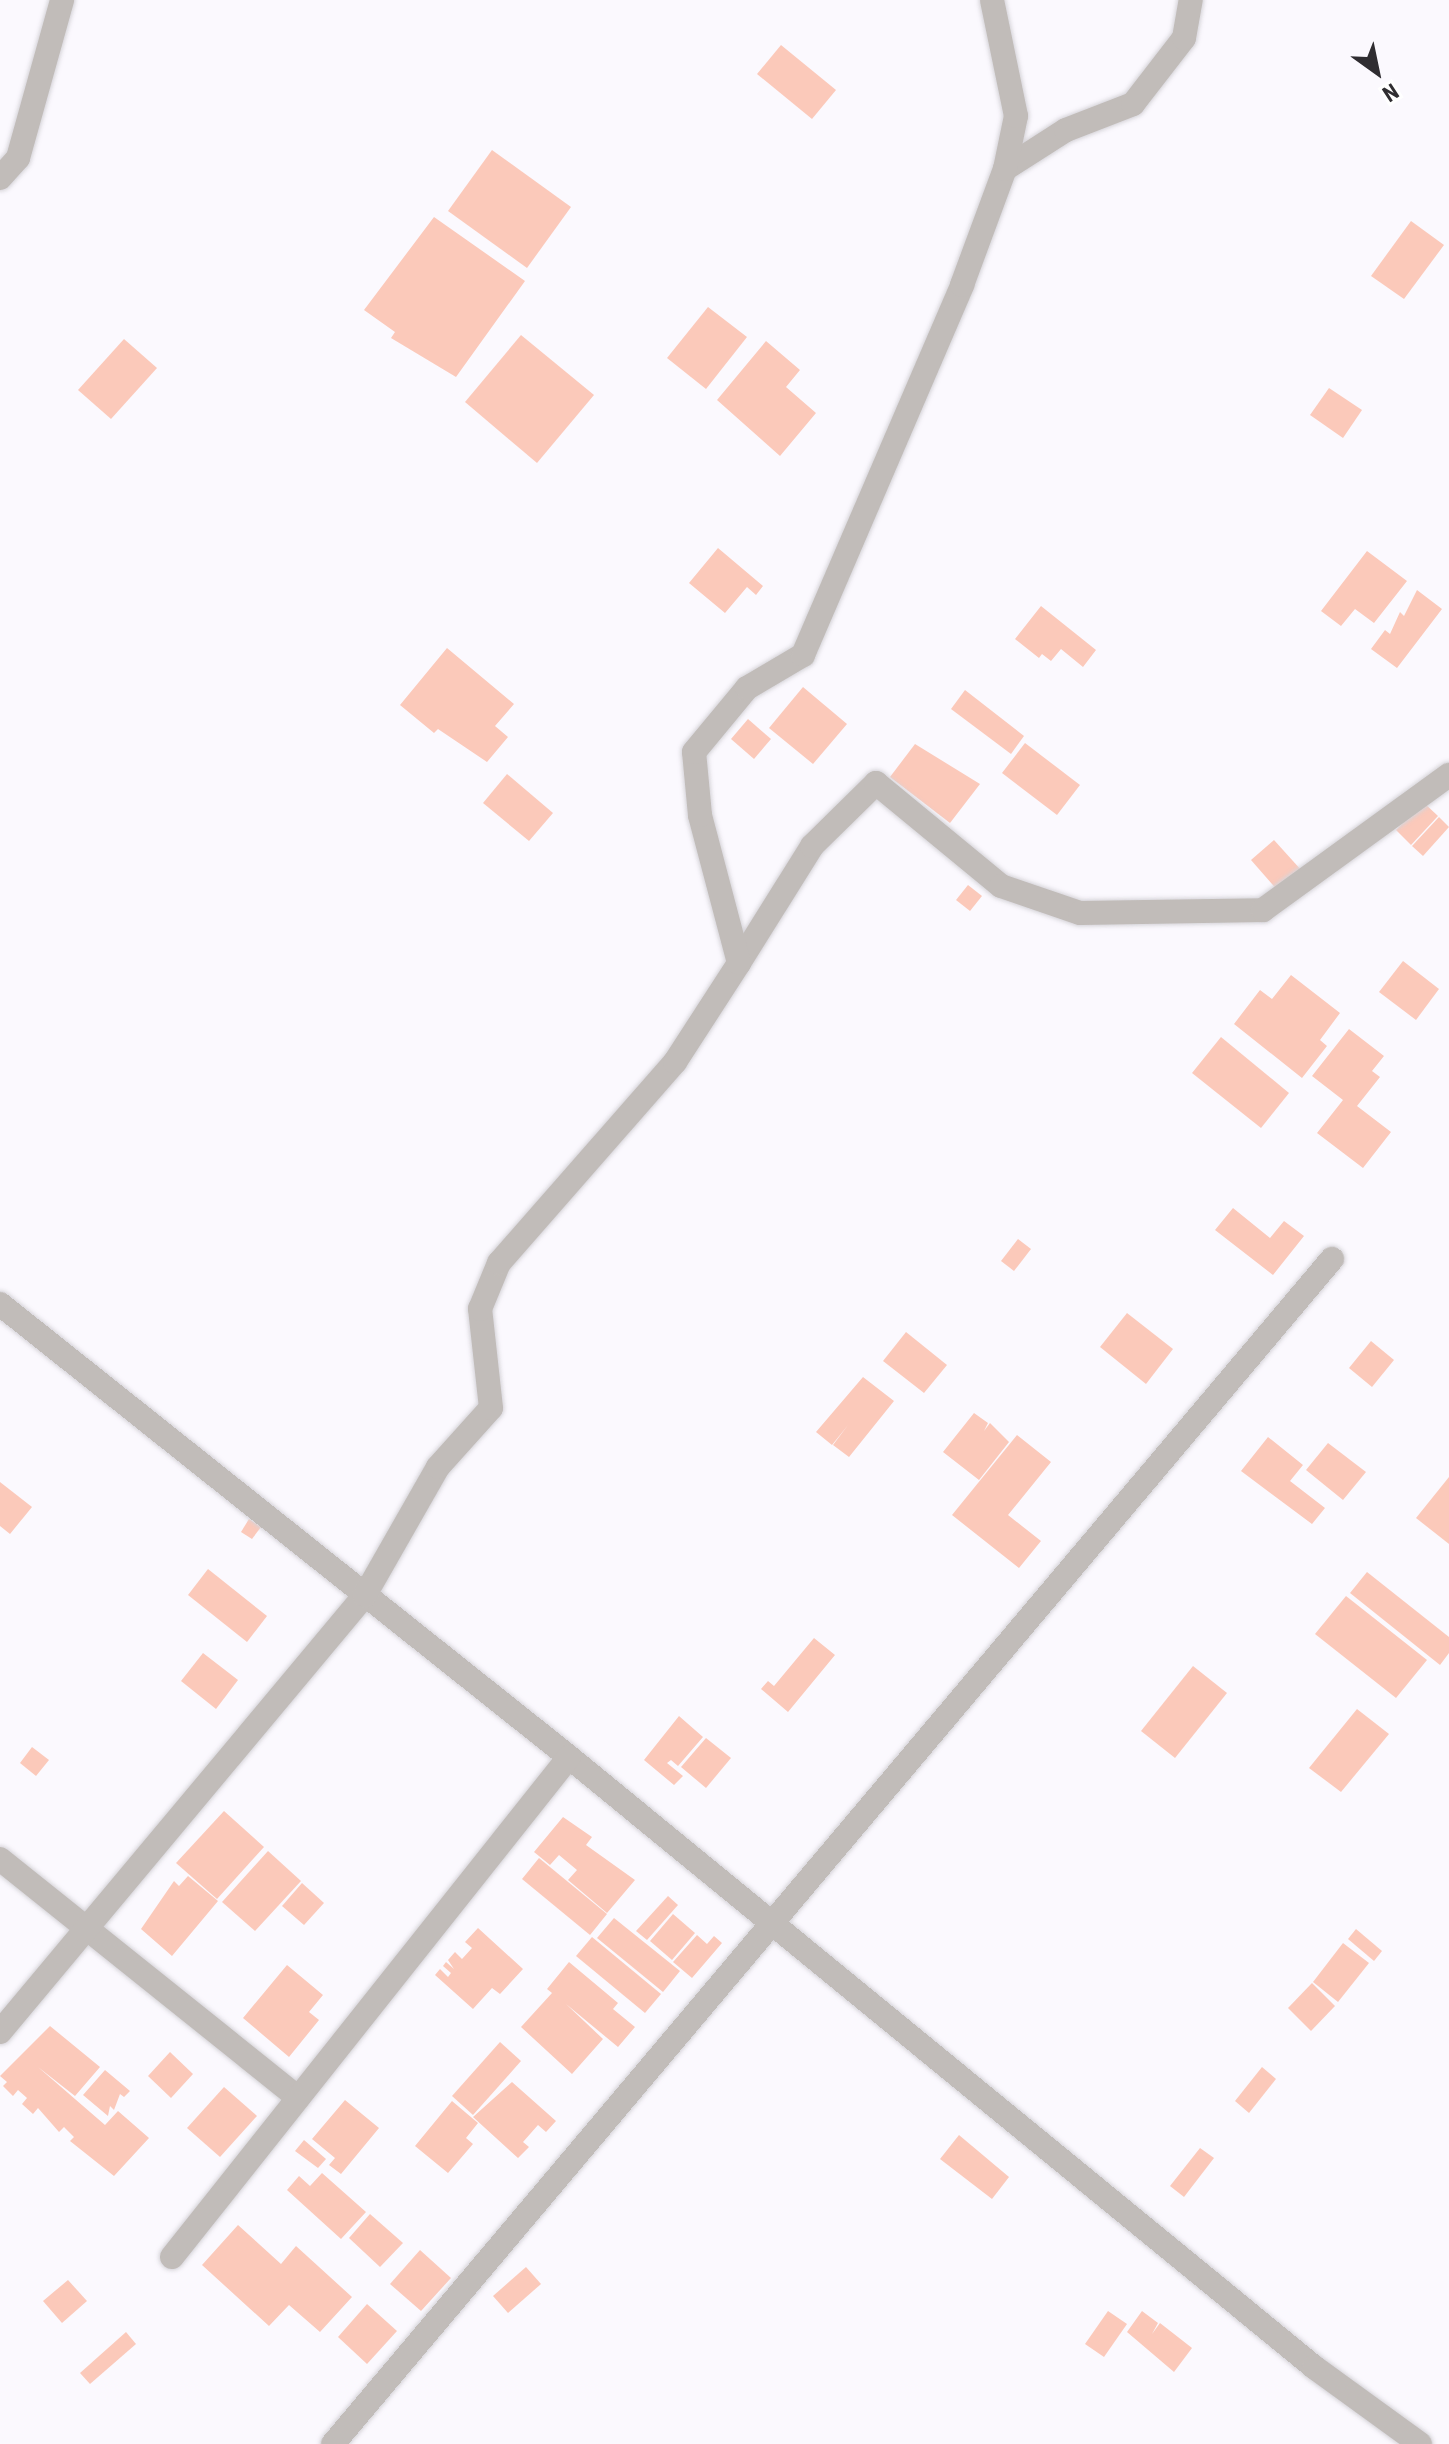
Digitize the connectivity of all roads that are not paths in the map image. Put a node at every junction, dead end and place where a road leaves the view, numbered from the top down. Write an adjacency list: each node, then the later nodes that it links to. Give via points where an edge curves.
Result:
1 (62, 0): 5 (street, via 18,158)
2 (992, 0): 4 (street, via 1016,116)
3 (1191, 0): 4 (street, via 1184,38 1133,104 1066,130)
4 (1005, 169): 7 (street, via 962,285 803,655 747,688 694,752 700,815)
5 (0, 178)
6 (1449, 775): 7 (street, via 1263,910 1095,913 1080,913 1001,886 876,783 812,846)
7 (739, 963): 10 (street, via 675,1062 499,1263 480,1309 491,1408 438,1467)
8 (1332, 1259): 13 (street)
9 (0, 1304): 10 (street)
10 (365, 1595): 11 (street); 14 (street)
11 (569, 1757): 13 (street); 16 (street)
12 (0, 1859): 14 (street)
13 (770, 1923): 18 (street); 19 (street, via 1314,2367)
14 (87, 1928): 15 (street); 16 (street)
15 (0, 2032)
16 (298, 2098): 17 (street)
17 (172, 2257)
18 (333, 2444)
19 (1420, 2444)

